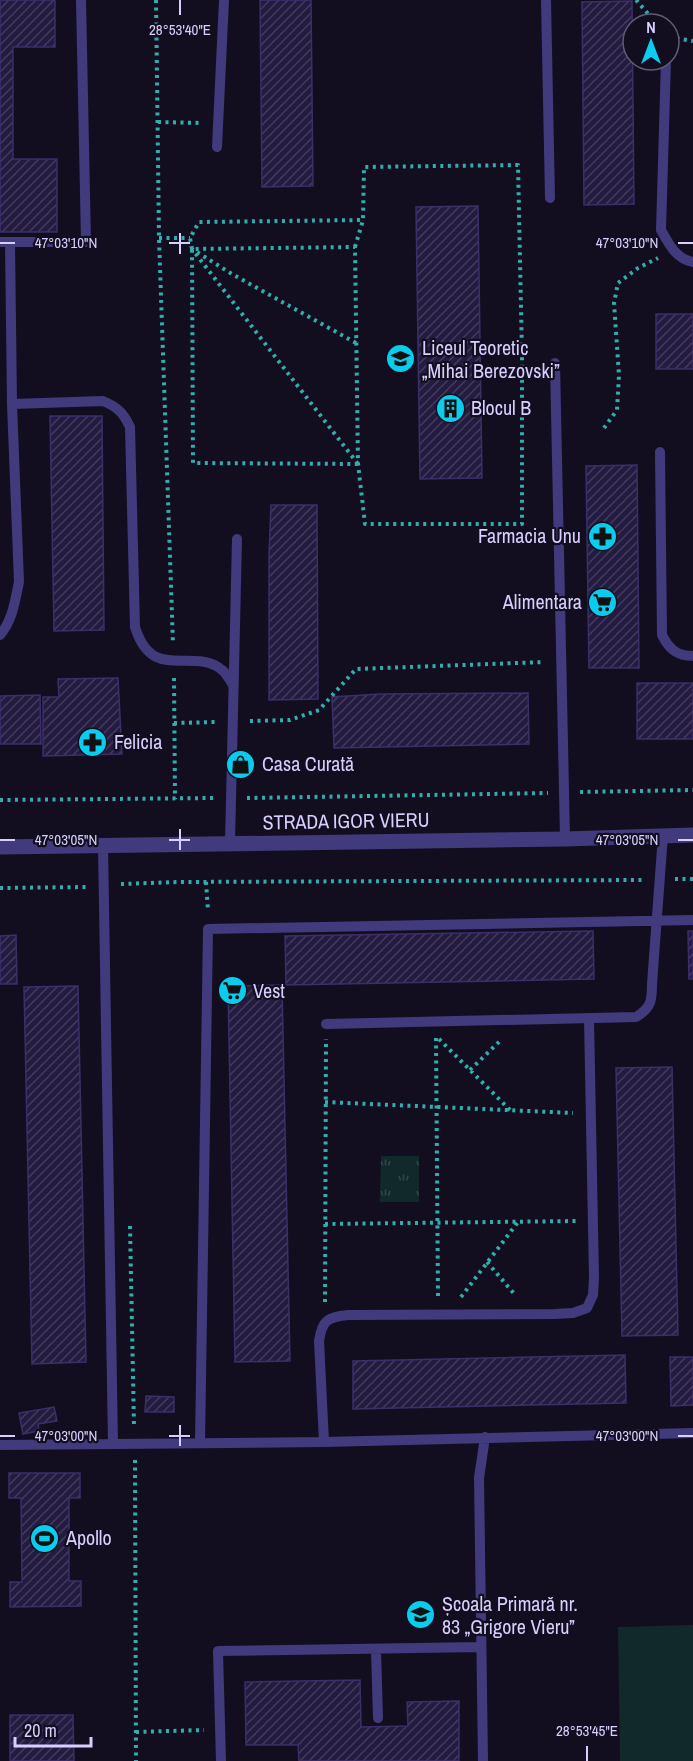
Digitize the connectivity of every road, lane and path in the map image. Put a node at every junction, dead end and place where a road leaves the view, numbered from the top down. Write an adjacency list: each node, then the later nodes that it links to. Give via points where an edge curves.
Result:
1 (81, 0): 15 (lane, via 86,242)
2 (156, 0): 8 (path)
3 (224, 0): 10 (lane)
4 (546, 0): 11 (lane)
5 (636, 0): 6 (path)
6 (646, 12)
7 (666, 72): 18 (lane, via 661,230)
8 (158, 122): 9 (path); 13 (path)
9 (192, 123)
10 (217, 147)
11 (550, 198)
12 (363, 220): 14 (path, via 199,222); 16 (path); 25 (path, via 364,167 518,165 522,524 366,524)
13 (159, 238): 14 (path); 29 (path)
14 (190, 238): 17 (path)
15 (5, 242): 22 (lane)
16 (355, 247): 17 (path); 20 (path)
17 (192, 249): 20 (path); 25 (path); 25 (path, via 193,463)
18 (672, 251): 19 (lane); 23 (path, via 618,283 614,303 617,410)
19 (693, 262)
20 (356, 344): 25 (path)
21 (555, 363): 30 (lane)
22 (12, 404): 27 (lane, via 19,582 14,607); 29 (lane, via 103,401 116,406 124,415 130,427 132,450 135,627 144,646 153,654)
23 (604, 428)
24 (660, 452): 28 (lane, via 662,635 673,651)
25 (358, 464)
26 (237, 539): 31 (lane)
27 (0, 635)
28 (693, 656)
29 (174, 661): 31 (lane, via 209,663 226,673); 36 (path)
30 (561, 662): 32 (path, via 356,669); 34 (lane)
31 (233, 685): 35 (lane)
32 (319, 710)
33 (693, 790): 34 (path)
34 (564, 792): 35 (path); 40 (lane)
35 (231, 798): 36 (path); 41 (lane)
36 (175, 799): 37 (path)
37 (0, 800)
38 (663, 835): 39 (street, STRADA IGOR VIERU); 40 (street, STRADA IGOR VIERU); 44 (lane)
39 (693, 835)
40 (565, 839): 41 (street, STRADA IGOR VIERU)
41 (231, 843): 42 (street, STRADA IGOR VIERU)
42 (103, 846): 43 (street, STRADA IGOR VIERU); 47 (lane)
43 (0, 847)
44 (661, 879): 45 (path); 46 (path); 51 (lane)
45 (693, 879)
46 (206, 882): 47 (path); 49 (path)
47 (104, 887): 48 (path); 74 (lane)
48 (0, 888)
49 (208, 908)
50 (693, 920): 51 (lane)
51 (657, 921): 52 (lane, via 652,1000 647,1010 636,1017); 73 (lane, via 208,929)
52 (588, 1019): 53 (lane); 61 (lane)
53 (521, 1020): 54 (lane); 57 (path)
54 (435, 1022): 55 (lane); 56 (path)
55 (326, 1024): 58 (path)
56 (436, 1037): 57 (path); 59 (path)
57 (470, 1070): 60 (path)
58 (325, 1102): 59 (path); 65 (path)
59 (436, 1107): 60 (path); 64 (path)
60 (511, 1110): 61 (path)
61 (590, 1113): 62 (lane)
62 (593, 1221): 63 (path); 68 (lane, via 593,1295 587,1308 573,1313)
63 (518, 1222): 64 (path); 66 (path)
64 (437, 1223): 65 (path); 67 (path)
65 (325, 1224): 69 (path)
66 (487, 1262): 67 (path); 68 (path)
67 (442, 1314): 68 (lane); 69 (lane, via 348,1315)
68 (530, 1314)
69 (325, 1322): 72 (lane, via 319,1341)
70 (693, 1433): 71 (lane)
71 (485, 1437): 72 (lane); 76 (lane, via 479,1478)
72 (324, 1442): 73 (lane)
73 (200, 1443): 74 (lane)
74 (113, 1444): 75 (lane)
75 (0, 1445)
76 (481, 1647): 77 (lane); 82 (lane)
77 (376, 1650): 78 (lane); 79 (lane, via 218,1652)
78 (378, 1718)
79 (220, 1730): 80 (path); 81 (lane)
80 (136, 1732)
81 (221, 1761)
82 (483, 1761)

